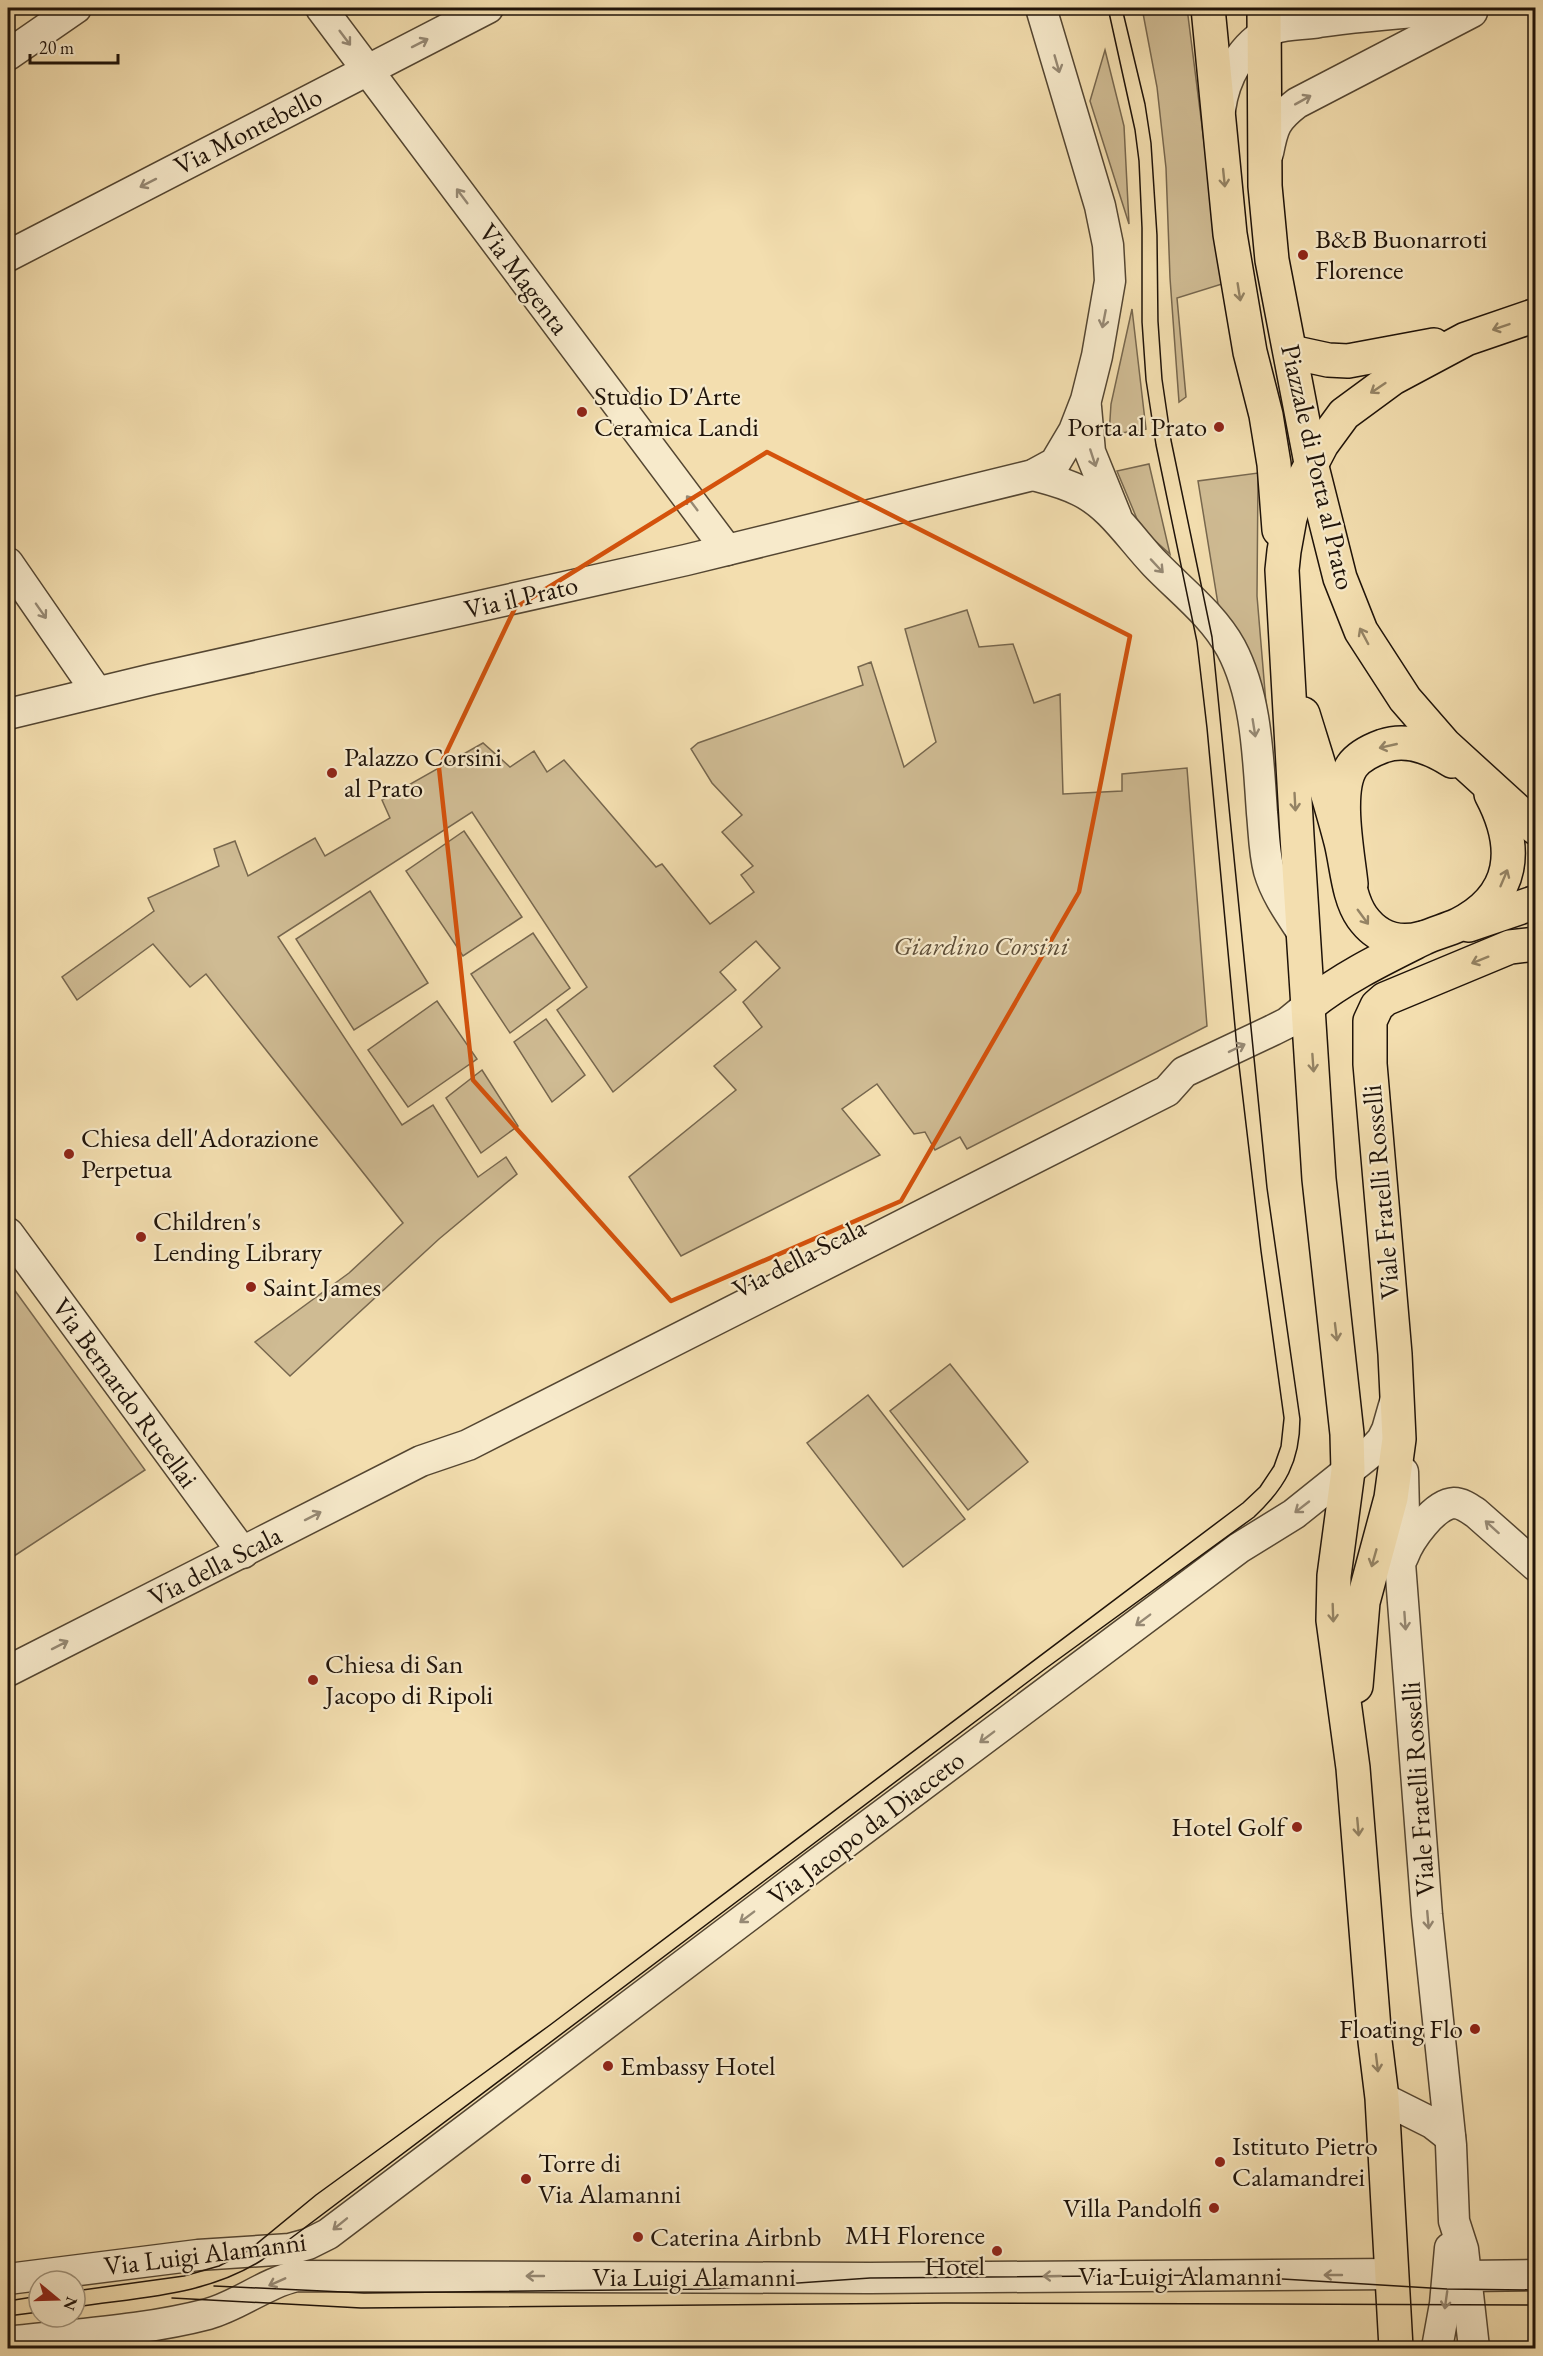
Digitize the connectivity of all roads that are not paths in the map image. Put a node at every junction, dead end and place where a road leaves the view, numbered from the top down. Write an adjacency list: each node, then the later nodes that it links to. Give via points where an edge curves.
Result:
1 (76, 8): 10 (street)
2 (321, 8): 11 (street, Via Magenta, one-way to 11)
3 (488, 8): 11 (street, Via Montebello, one-way to 3)
4 (1041, 8): 18 (street, one-way to 18, via 1100,206 1110,261 1106,312)
5 (1208, 8): 12 (main road)
6 (1465, 8): 8 (street)
7 (1481, 8): 13 (street, one-way to 7, via 1276,122 1297,103)
8 (1330, 13): 9 (street, via 1276,28)
9 (1264, 21): 12 (street, via 1232,70); 13 (main road)
10 (8, 55)
11 (368, 69): 14 (street, Via Montebello, one-way to 14); 22 (street, Via Magenta, one-way to 11)
12 (1219, 123): 24 (main road, Piazzale di Porta al Prato, one-way to 24, via 1230,234 1274,464)
13 (1265, 165): 17 (main road, Piazzale di Porta al Prato, via 1266,218)
14 (8, 255)
15 (1536, 315): 16 (main road, one-way to 16)
16 (1466, 339): 17 (main road, via 1348,360); 19 (main road, one-way to 19, via 1368,394 1335,425)
17 (1291, 352): 19 (main road, Piazzale di Porta al Prato)
18 (1086, 400): 20 (street, via 1059,458); 21 (street, one-way to 21, via 1090,452)
19 (1311, 463): 24 (main road, via 1290,518 1282,570); 28 (main road, Piazzale di Porta al Prato, one-way to 19, via 1410,706 1361,631 1340,578)
20 (1033, 475): 21 (street, via 1079,490); 22 (street, Via il Prato)
21 (1119, 521): 32 (street, one-way to 32, via 1162,572 1208,615 1237,661 1246,684 1256,739 1266,858 1274,887)
22 (727, 550): 26 (street, Via il Prato)
23 (8, 563): 26 (street, one-way to 26)
24 (1284, 601): 25 (main road)
25 (1286, 639): 30 (main road, via 1299,702); 32 (main road, one-way to 32)
26 (97, 692): 27 (street, Via il Prato)
27 (8, 714)
28 (1479, 779): 29 (main road, Piazzale di Porta al Prato); 30 (main road, one-way to 30, via 1430,749 1408,743 1391,743 1356,761 1346,778 1344,799); 33 (main road, one-way to 28, via 1479,911 1498,891 1508,871 1507,831)
29 (1536, 828)
30 (1350, 884): 33 (main road, one-way to 33, via 1362,917 1380,934 1405,942)
31 (1536, 902): 33 (main road)
32 (1304, 935): 35 (main road)
33 (1427, 937): 35 (main road, via 1338,983)
34 (1536, 944): 37 (main road, Viale Fratelli Rosselli, one-way to 37, via 1510,948 1398,993 1377,1006 1369,1025)
35 (1309, 1005): 39 (main road, one-way to 39, via 1319,1179); 40 (street, Via della Scala, one-way to 35, via 422,1461 468,1444 1167,1091 1184,1072 1287,1023)
36 (8, 1233): 40 (street, Via Bernardo Rucellai)
37 (1397, 1380): 38 (main road, Viale Fratelli Rosselli); 39 (street, Viale Fratelli Rosselli, via 1394,1412 1387,1430 1376,1448)
38 (1399, 1439): 41 (street, Viale Fratelli Rosselli, via 1404,1514); 44 (main road, Viale Fratelli Rosselli, one-way to 44, via 1391,1498 1363,1602)
39 (1348, 1471): 44 (main road, one-way to 44, via 1332,1605); 47 (street, Via Jacopo da Diacceto, one-way to 47, via 1293,1514 1239,1548)
40 (243, 1553): 43 (street, Via della Scala, one-way to 40)
41 (1401, 1563): 42 (street, one-way to 41, via 1476,1513 1454,1503 1443,1506 1424,1524); 46 (street, Viale Fratelli Rosselli, one-way to 46, via 1427,1915)
42 (1536, 1566)
43 (8, 1671)
44 (1353, 1768): 45 (main road, one-way to 45)
45 (1382, 2098): 46 (street, via 1432,2123); 49 (main road)
46 (1450, 2138): 48 (street, Viale Fratelli Rosselli)
47 (386, 2188): 52 (street, Via Luigi Alamanni, one-way to 52, via 328,2234 300,2247 198,2255)
48 (1454, 2221): 51 (street, Viale Fratelli Rosselli); 55 (street, Viale Fratelli Rosselli, one-way to 55)
49 (1392, 2274): 53 (street, Via Luigi Alamanni, one-way to 53, via 881,2278 297,2276 192,2318); 54 (main road)
50 (1536, 2274): 51 (street)
51 (1467, 2276): 56 (street, Viale Fratelli Rosselli)
52 (8, 2279)
53 (8, 2342)
54 (1396, 2349)
55 (1437, 2349)
56 (1474, 2349)

